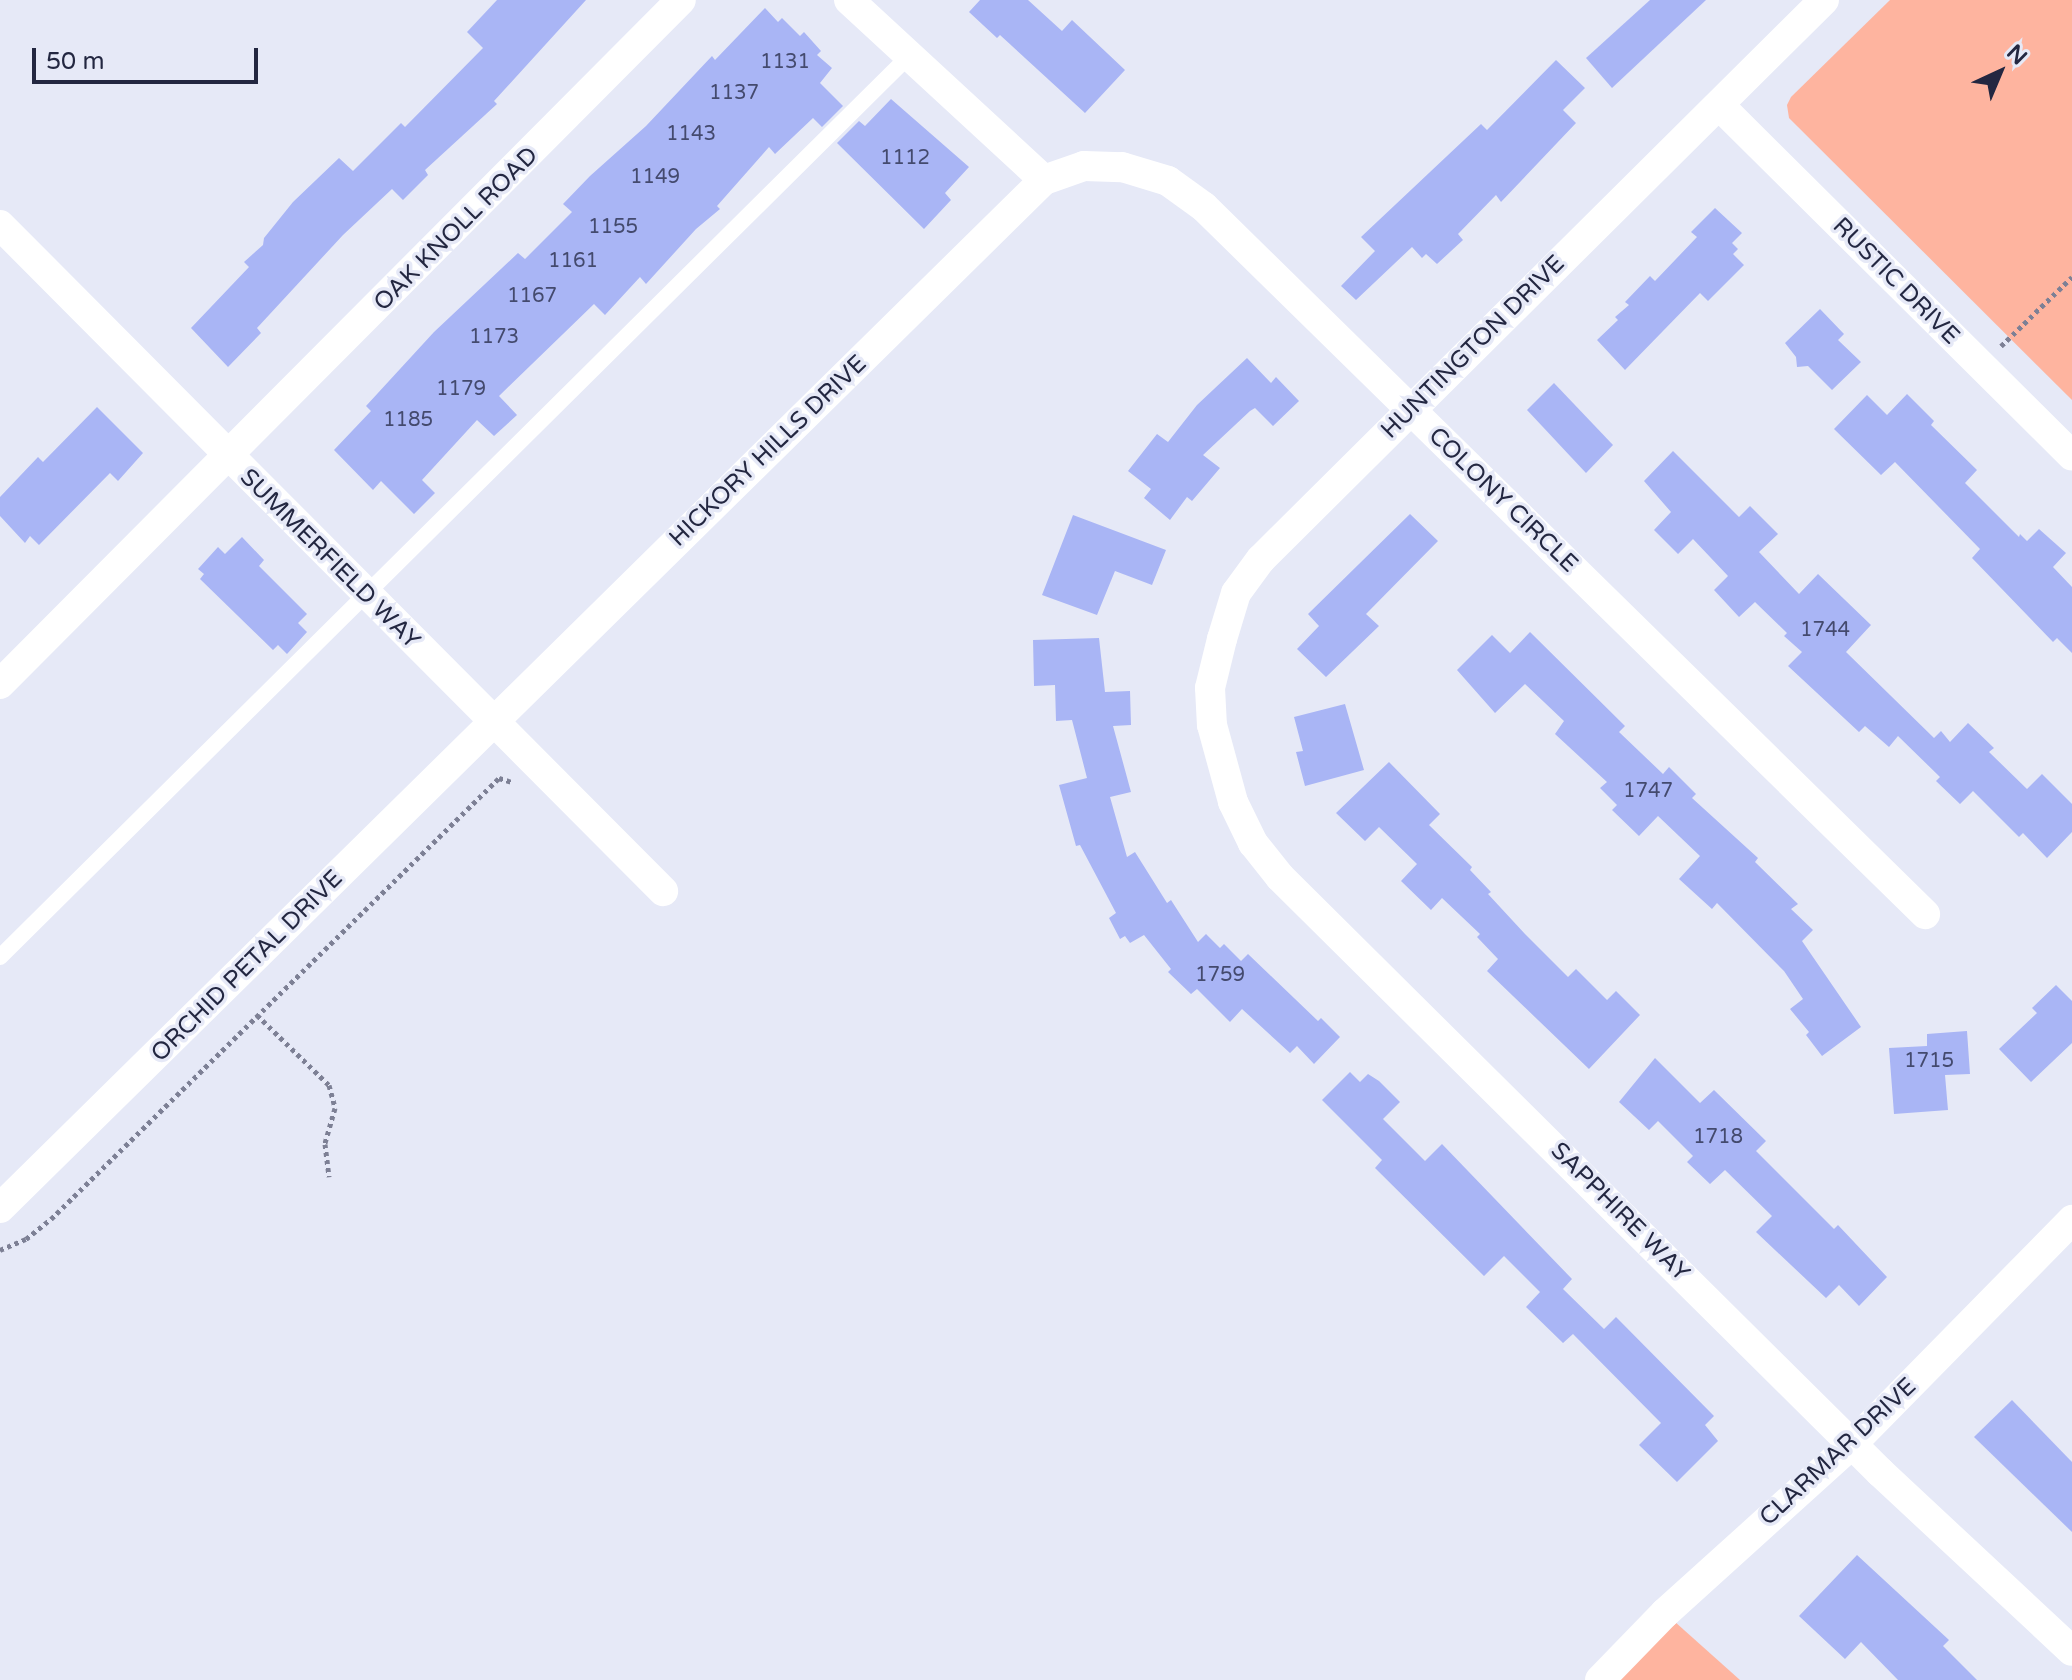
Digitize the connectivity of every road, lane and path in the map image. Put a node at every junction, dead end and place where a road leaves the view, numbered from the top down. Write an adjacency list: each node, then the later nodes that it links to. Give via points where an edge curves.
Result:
1 (681, 0): 12 (street, OAK KNOLL ROAD)
2 (849, 0): 4 (street)
3 (1824, 0): 5 (street, HUNTINGTON DRIVE)
4 (909, 56): 6 (street); 13 (lane)
5 (1720, 106): 9 (street, RUSTIC DRIVE); 10 (street, HUNTINGTON DRIVE)
6 (1044, 180): 10 (street, COLONY CIRCLE, via 1084,166 1122,167 1168,181 1204,207); 15 (street, HICKORY HILLS DRIVE)
7 (0, 225): 12 (street, SUMMERFIELD WAY)
8 (2072, 277): 9 (path)
9 (1980, 366): 11 (street, RUSTIC DRIVE)
10 (1410, 409): 16 (street, HUNTINGTON DRIVE, via 1261,559 1236,593 1210,688); 19 (street, COLONY CIRCLE)
11 (2072, 456)
12 (230, 457): 13 (street, SUMMERFIELD WAY); 14 (street, OAK KNOLL ROAD)
13 (366, 594): 15 (street, SUMMERFIELD WAY); 20 (lane)
14 (0, 684)
15 (493, 722): 17 (street, SUMMERFIELD WAY); 23 (street, ORCHID PETAL DRIVE)
16 (1216, 740): 26 (street, SAPPHIRE WAY, via 1233,802 1253,843 1280,877)
17 (533, 762): 18 (street, SUMMERFIELD WAY); 21 (path, via 510,784 499,778)
18 (663, 891)
19 (1925, 914)
20 (0, 957)
21 (257, 1015): 22 (path, via 329,1085 335,1108 325,1144); 25 (path, via 51,1219 26,1239)
22 (329, 1177)
23 (0, 1208)
24 (2072, 1220): 26 (street, CLARMAR DRIVE)
25 (0, 1250)
26 (1853, 1443): 27 (street, SAPPHIRE WAY); 28 (street, CLARMAR DRIVE, via 1665,1613)
27 (2072, 1651)
28 (1600, 1680)

